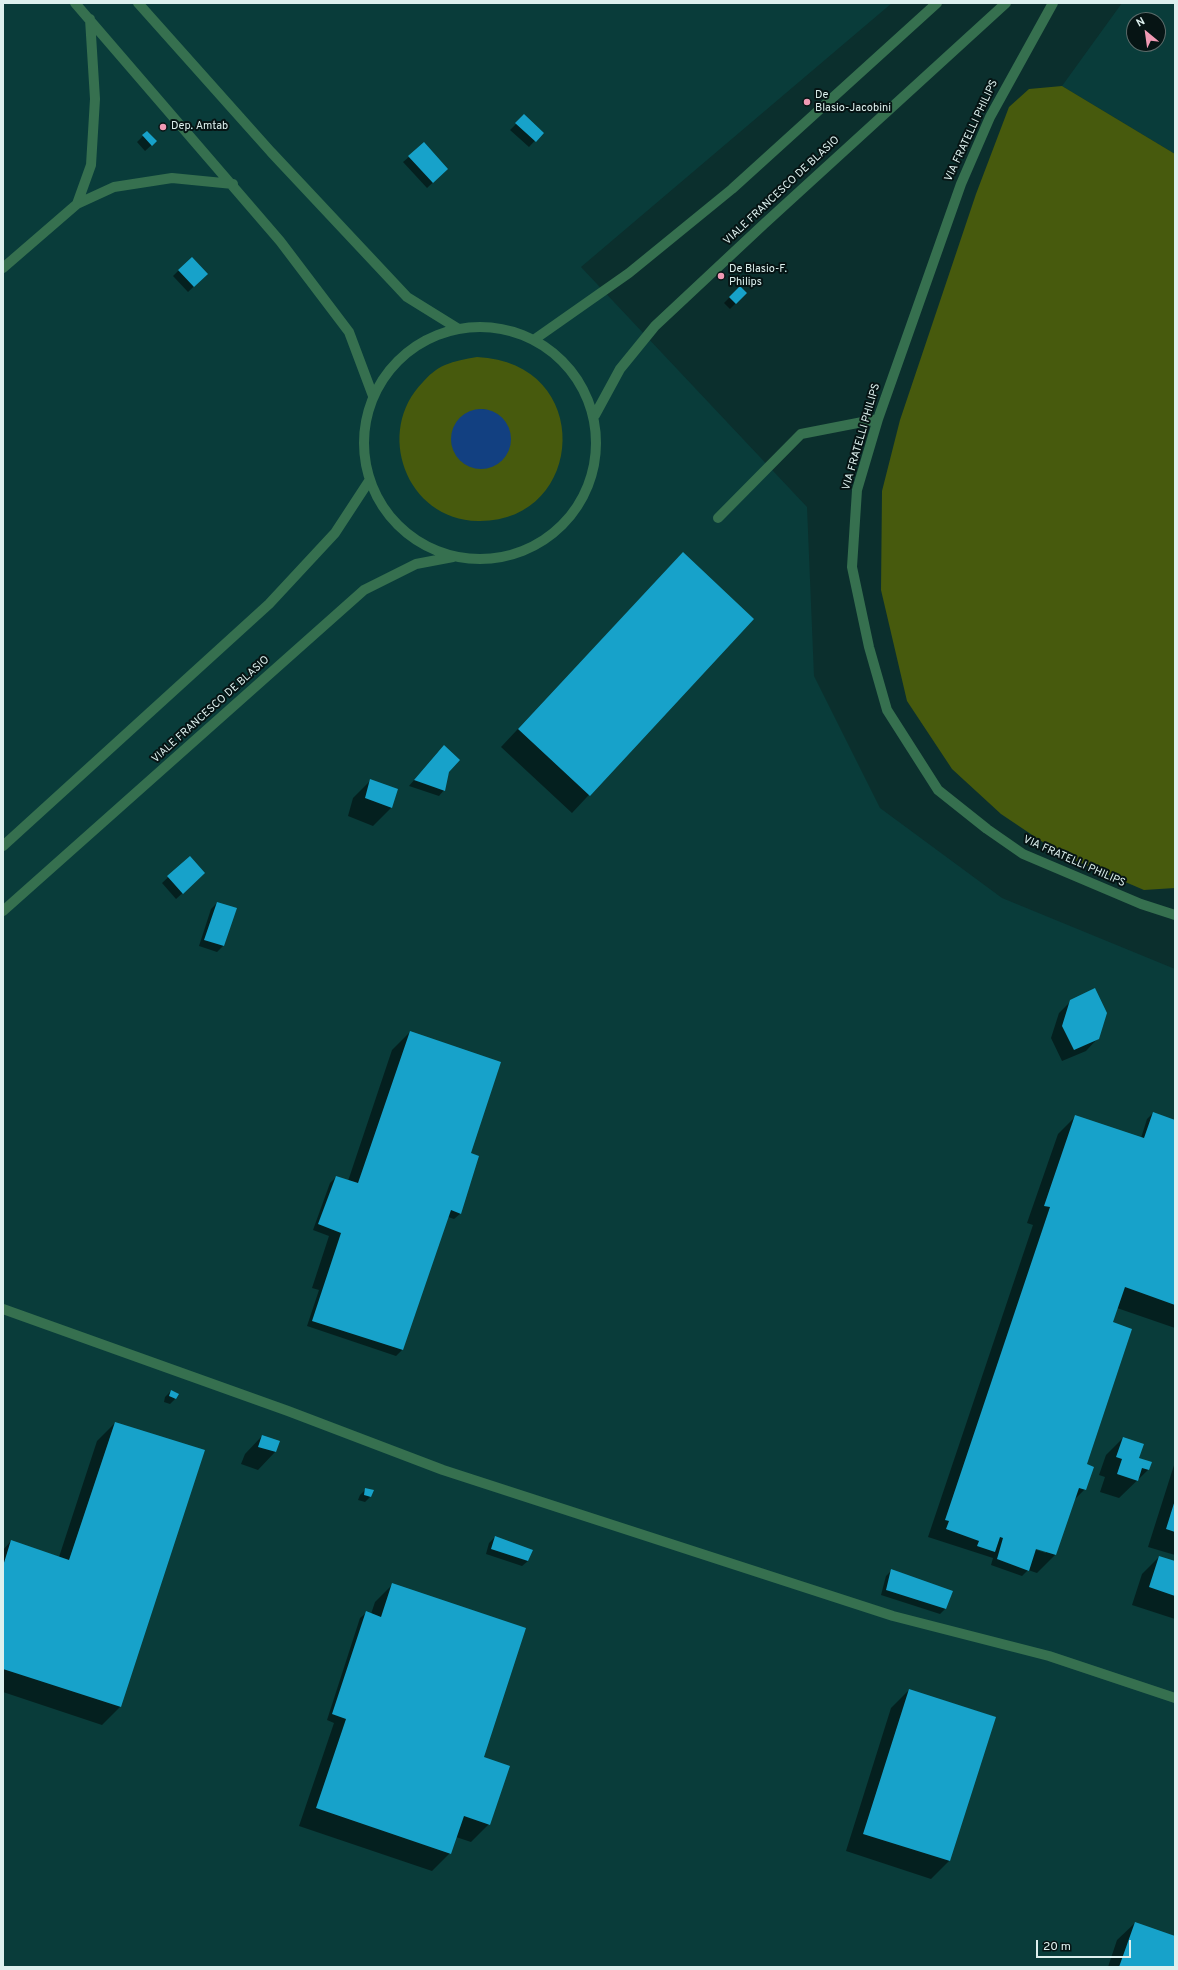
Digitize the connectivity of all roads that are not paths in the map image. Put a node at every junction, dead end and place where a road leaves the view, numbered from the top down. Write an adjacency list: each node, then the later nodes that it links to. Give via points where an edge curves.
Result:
1 (75, 3): 6 (street)
2 (138, 3): 10 (street, via 406,297)
3 (937, 3): 11 (street, via 732,189 629,273)
4 (1006, 3): 13 (street, VIALE FRANCESCO DE BLASIO, via 655,326 620,369)
5 (1052, 3): 14 (street, VIA FRATELLI PHILIPS, via 990,117 961,184)
6 (90, 19): 7 (street); 8 (street, via 95,100 92,165)
7 (233, 184): 8 (street, via 172,178 114,187); 12 (street, via 349,332)
8 (76, 204): 9 (street)
9 (3, 268)
10 (457, 328): 11 (street, via 497,327); 12 (street, via 422,341 393,365)
11 (535, 339): 13 (street, via 562,358 582,384)
12 (373, 396): 15 (street, via 364,423 363,452)
13 (595, 415): 17 (street, via 598,449 591,482 575,512 550,537 520,553 487,560)
14 (878, 419): 16 (street, via 801,434); 20 (street, VIA FRATELLI PHILIPS, via 857,490 852,567 869,647 887,710 938,790 993,833 1023,854 1141,904)
15 (369, 481): 17 (street, via 388,515 417,542); 18 (street, via 335,533 269,604)
16 (718, 518)
17 (453, 557): 19 (street, VIALE FRANCESCO DE BLASIO, via 416,564 364,590)
18 (3, 846)
19 (3, 911)
20 (1175, 915)
21 (3, 1308): 22 (street, via 443,1470 893,1616 1049,1656)
22 (1175, 1698)

